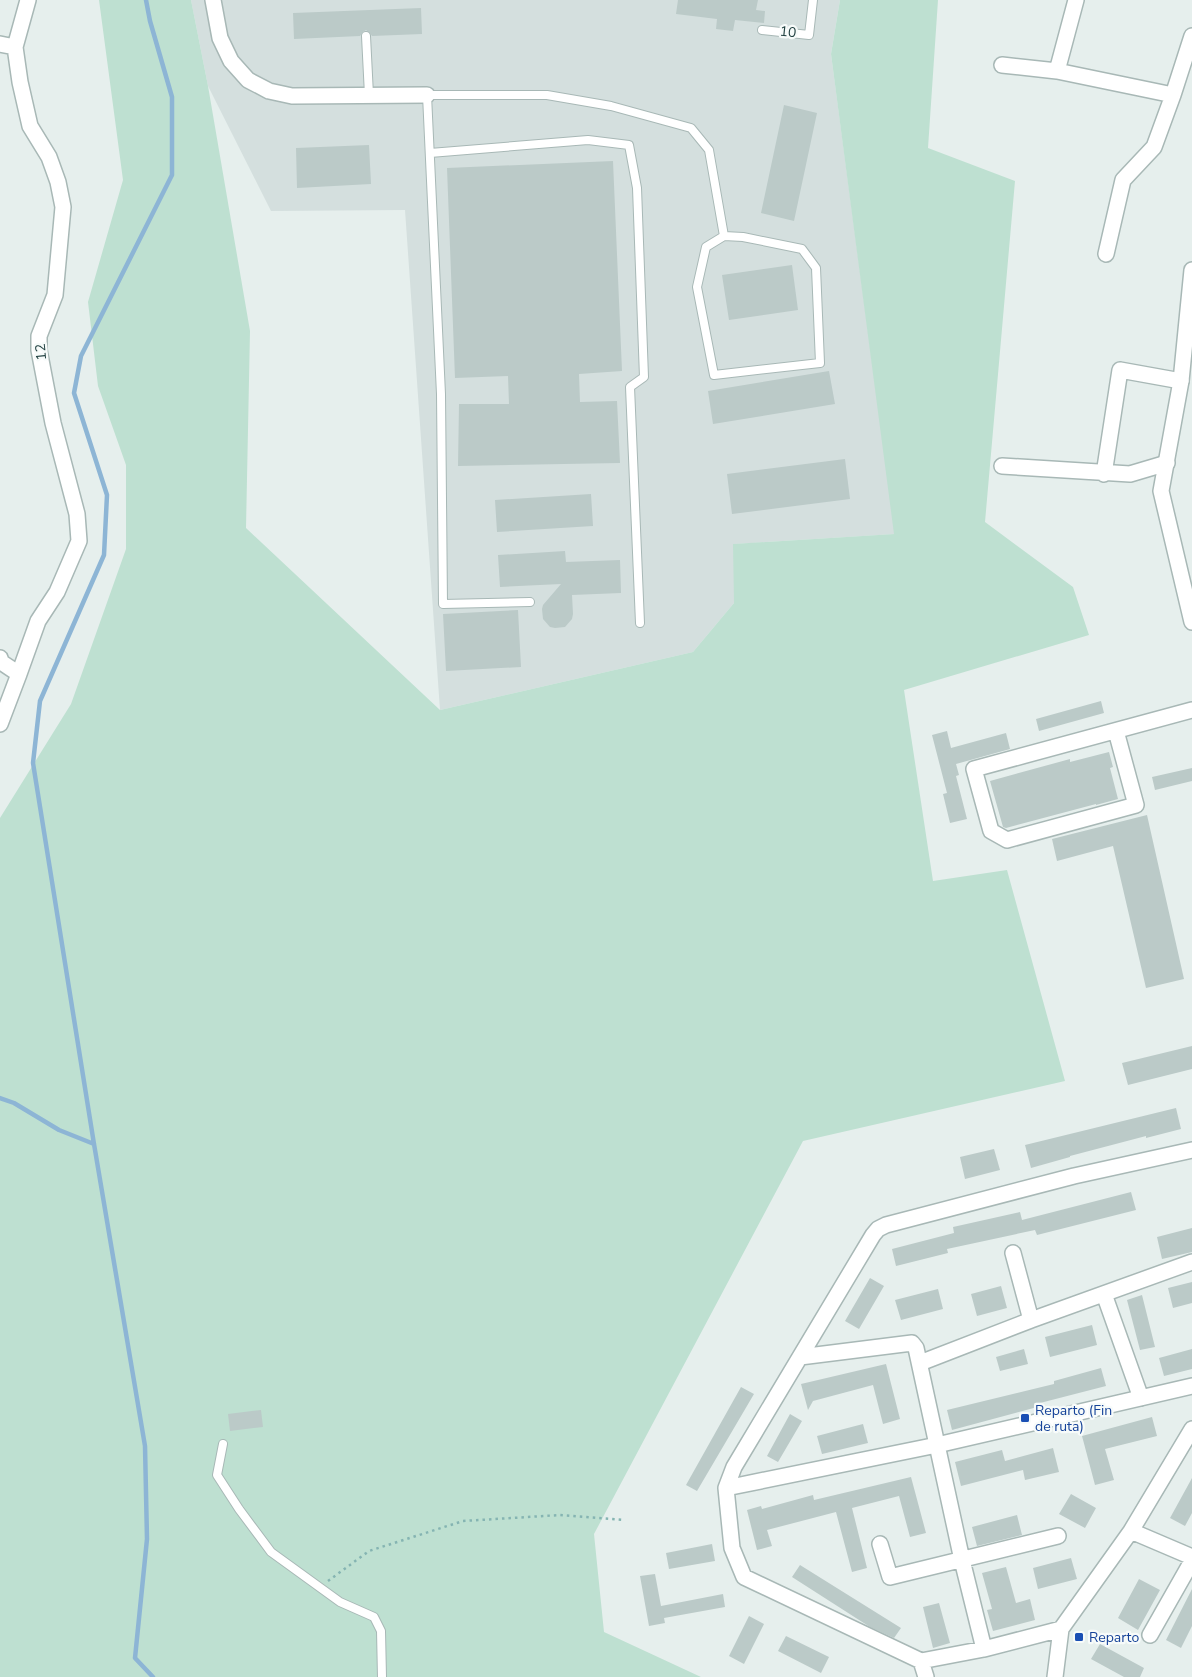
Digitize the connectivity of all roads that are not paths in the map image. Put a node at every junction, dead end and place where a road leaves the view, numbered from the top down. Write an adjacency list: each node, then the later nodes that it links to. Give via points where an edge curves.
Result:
1 (28, 0): 9 (street, 12)
2 (213, 0): 14 (street, via 220,38 231,62 248,80 269,91 292,96)
3 (813, 0): 5 (lane, 10, via 808,35)
4 (1076, 0): 11 (street)
5 (762, 30)
6 (366, 36): 14 (lane)
7 (1192, 36): 13 (street)
8 (0, 44): 9 (street)
9 (15, 47): 27 (street, 12, via 30,126 49,156 63,208 54,295 39,336 39,350 53,423 77,514 79,541 57,592 38,622)
10 (1002, 65): 11 (street)
11 (1057, 71): 13 (street)
12 (427, 95): 14 (street); 15 (lane); 16 (lane, via 547,95 611,106 691,128 709,150)
13 (1173, 95): 17 (street, via 1154,147 1123,180)
14 (368, 96)
15 (430, 153): 23 (lane, via 442,394 443,604); 25 (lane, via 588,140 629,146 637,188 644,377 630,387)
16 (724, 236): 16 (lane, via 802,249 816,268 820,363 714,375 697,287 706,247)
17 (1106, 254)
18 (1192, 270): 19 (street)
19 (1181, 381): 20 (street); 22 (street, via 1120,370)
20 (1166, 463): 22 (street, via 1130,474); 24 (street, via 1161,491)
21 (1002, 466): 22 (street)
22 (1104, 474)
23 (530, 602)
24 (1192, 622)
25 (640, 623)
26 (0, 658): 27 (street)
27 (19, 674): 29 (street, 12)
28 (1192, 710): 30 (street)
29 (0, 724)
30 (1116, 732): 30 (street, via 974,769 991,831 1007,840 1136,805)
31 (1192, 1150): 36 (street, via 1074,1176 878,1229)
32 (1013, 1253): 35 (street)
33 (1192, 1262): 34 (street)
34 (1104, 1294): 35 (street); 39 (street)
35 (1031, 1320): 37 (street)
36 (800, 1357): 37 (street, via 912,1343); 43 (street, via 734,1467)
37 (920, 1363): 42 (street)
38 (1192, 1386): 39 (street)
39 (1141, 1398): 42 (street)
40 (1192, 1428): 44 (street)
41 (223, 1444): 54 (lane, via 217,1475 271,1552 340,1602 374,1617 381,1630)
42 (937, 1445): 43 (street); 48 (street)
43 (726, 1488): 53 (street, via 732,1548 744,1577)
44 (1131, 1531): 47 (street); 50 (street)
45 (1058, 1536): 48 (street)
46 (880, 1544): 48 (street, via 890,1576)
47 (1192, 1557)
48 (962, 1560): 52 (street)
49 (1192, 1561): 51 (street)
50 (1061, 1629): 52 (street); 56 (street)
51 (1150, 1635)
52 (984, 1649): 53 (street)
53 (921, 1661): 55 (street)
54 (382, 1677)
55 (926, 1677)
56 (1055, 1677)

